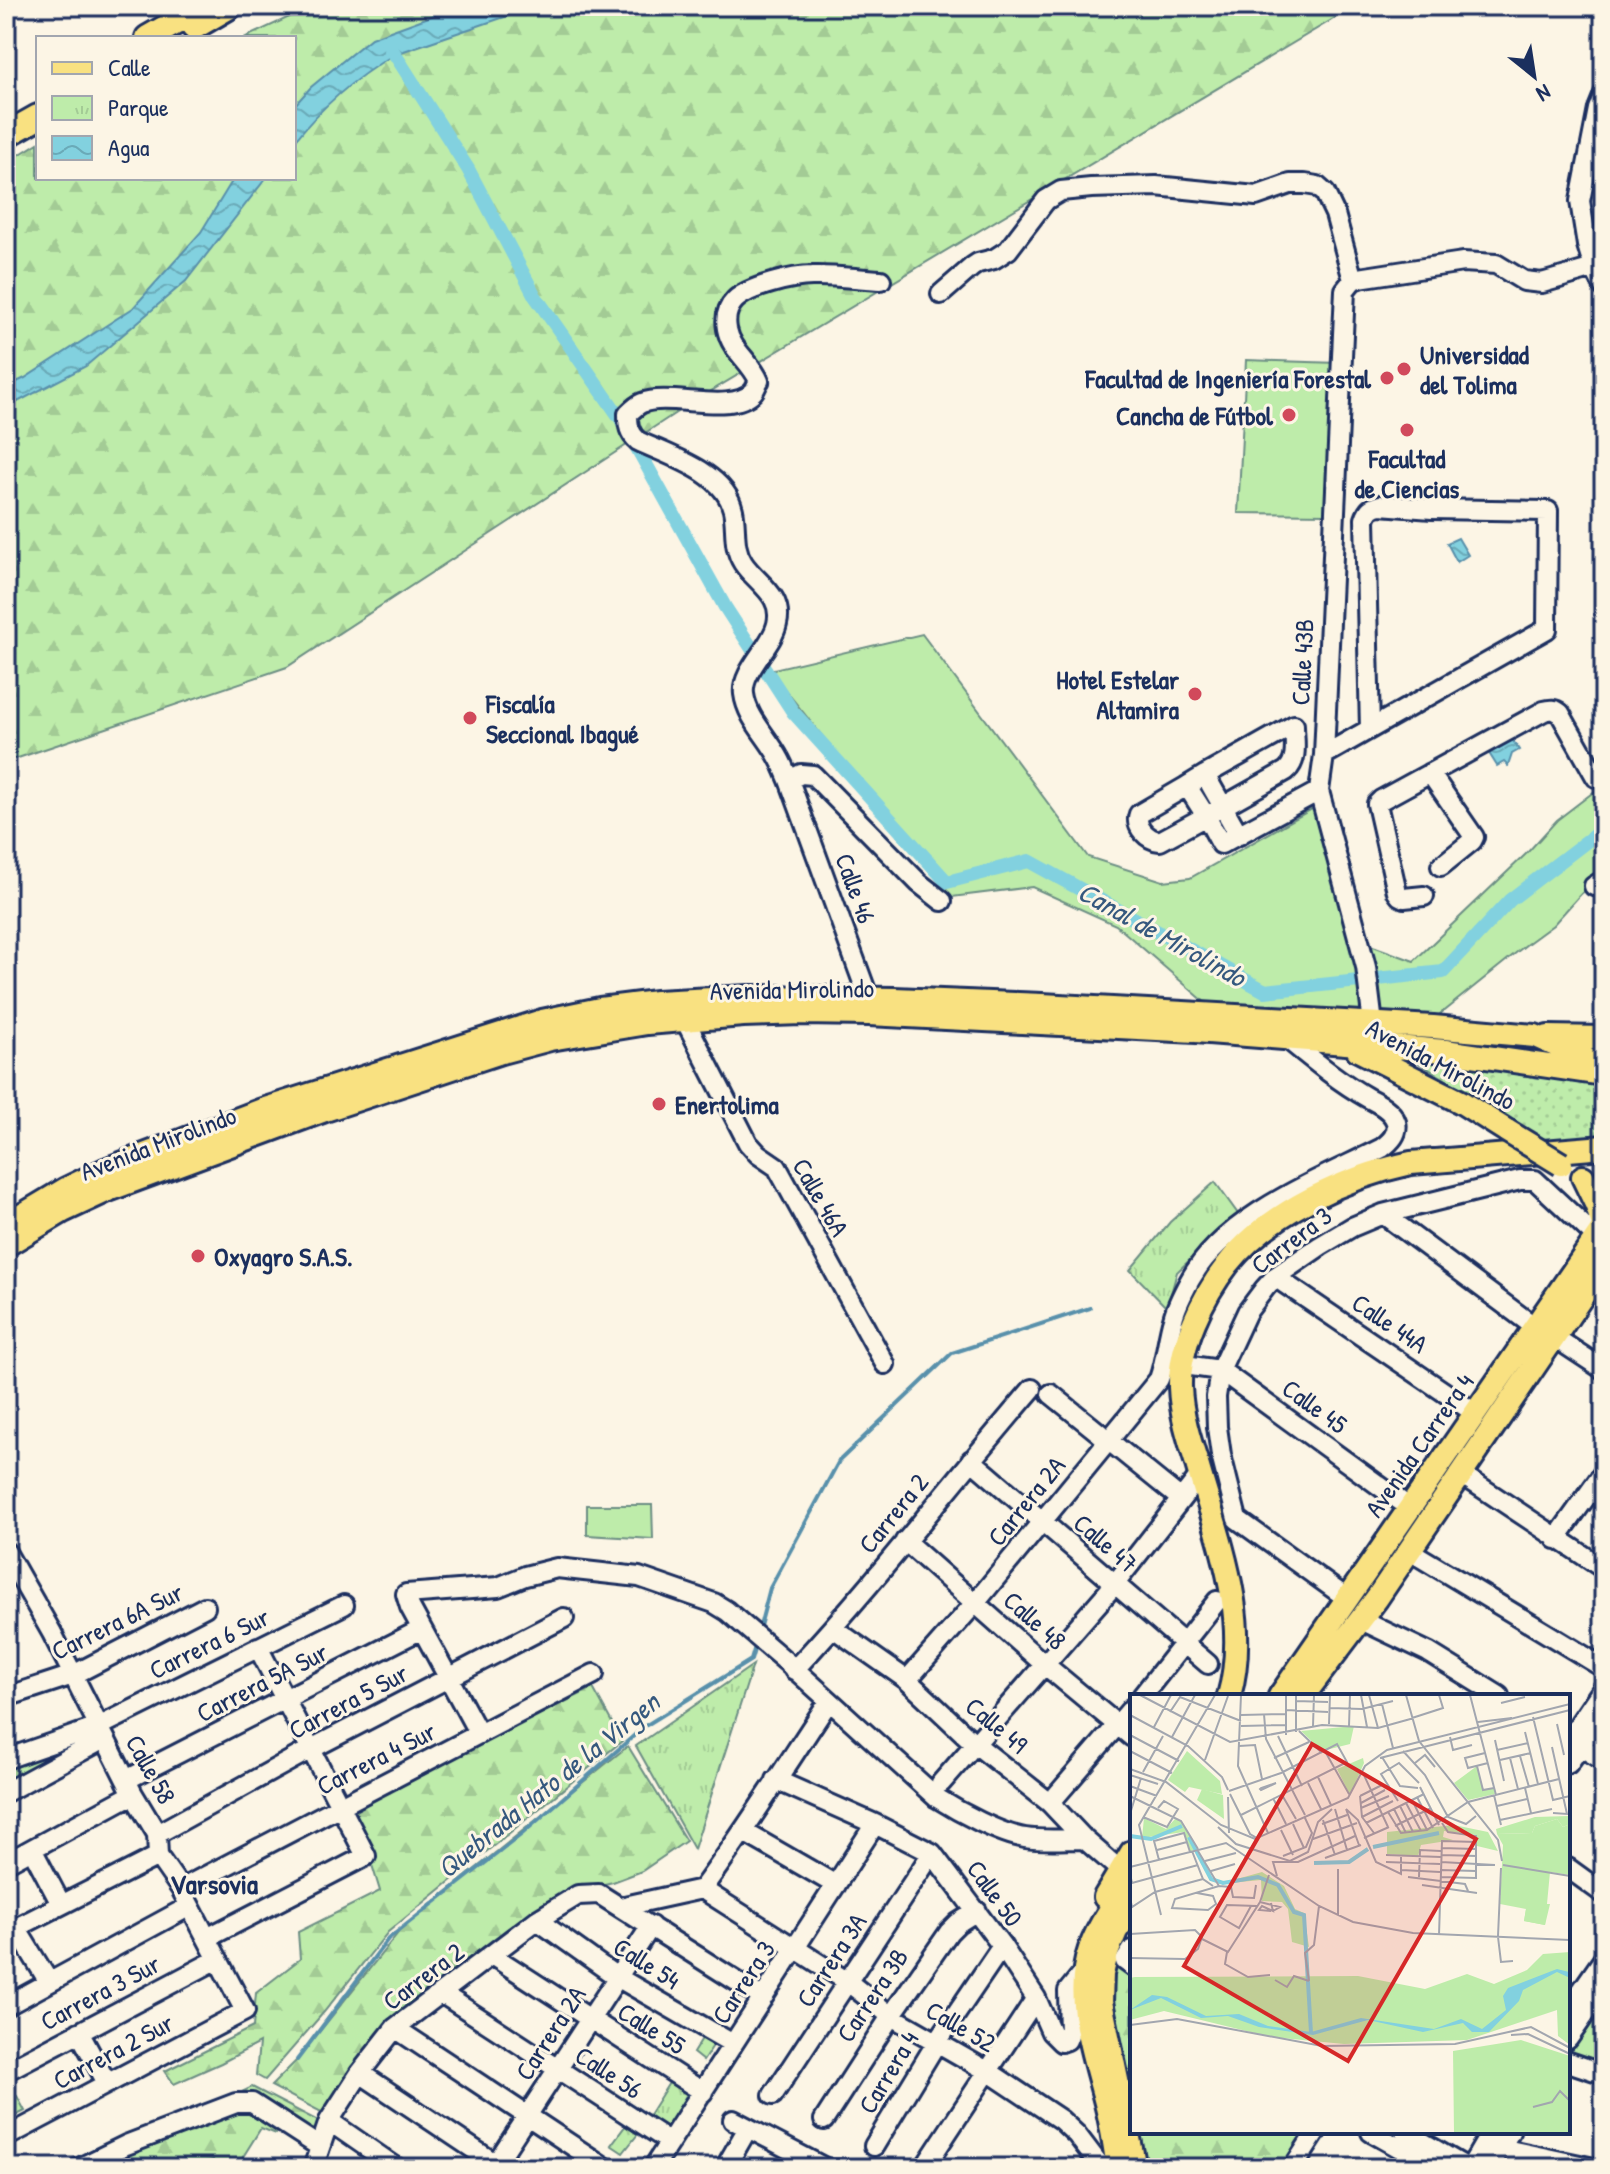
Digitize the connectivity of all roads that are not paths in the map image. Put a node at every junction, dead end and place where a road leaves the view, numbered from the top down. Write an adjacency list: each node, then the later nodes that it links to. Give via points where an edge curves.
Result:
1 (204, 6): 3 (highway)
2 (230, 6): 4 (highway)
3 (152, 36)
4 (178, 36)
5 (1604, 94): 10 (street, via 1580,201)
6 (36, 102): 8 (highway)
7 (36, 118): 9 (highway)
8 (6, 119)
9 (6, 135)
10 (1594, 268): 12 (street); 13 (street, via 1533,283 1496,264 1454,262)
11 (881, 280): 20 (street, Calle 46, via 811,275 761,286 735,300 725,316 734,349 759,381 754,392 739,400 706,403 656,400 640,403 628,414 628,426 638,441 708,475 725,490 743,563 777,604 777,623 743,689 746,707)
12 (1604, 287)
13 (1348, 288): 14 (street, Calle 43B, via 1335,214 1325,193 1317,186 1290,184 1256,196 1156,186 1061,191 1046,200 1008,250 978,263); 16 (street, Calle 43B)
14 (941, 294)
15 (1370, 729): 15 (street, via 1547,629 1548,511 1380,505 1368,510); 16 (street)
16 (1324, 755): 22 (street, Calle 43B)
17 (1430, 773): 19 (street, via 1556,709); 25 (street, via 1474,837); 26 (street, via 1377,804 1400,896)
18 (1205, 775): 21 (street); 23 (street); 23 (street, via 1294,725 1291,768)
19 (1600, 776)
20 (789, 780): 27 (street, via 813,775); 28 (street, Calle 46)
21 (1187, 786): 23 (street); 23 (street, via 1139,814 1138,825 1151,839 1160,841)
22 (1319, 791): 24 (street); 30 (street, Calle 43B, via 1366,967)
23 (1214, 812): 24 (street); 24 (street, via 1221,844)
24 (1239, 835)
25 (1441, 866)
26 (1424, 896)
27 (942, 901)
28 (869, 1007): 29 (main road, Avenida Mirolindo); 30 (main road, Avenida Mirolindo, via 950,1002 1042,1005); 32 (main road, Avenida Mirolindo); 40 (main road, Avenida Mirolindo, via 749,997 656,1002 542,1021 275,1105 161,1147 66,1189)
29 (685, 1020): 42 (main road, Avenida Mirolindo, via 550,1039 460,1065 108,1190); 47 (street, Calle 46A, via 748,1143 777,1167)
30 (1373, 1024): 31 (main road, Avenida Mirolindo)
31 (1535, 1036): 33 (main road); 35 (main road, Avenida Mirolindo)
32 (1286, 1038): 34 (main road, Avenida Mirolindo); 46 (street, via 1338,1080 1382,1106 1396,1123 1396,1132 1382,1148 1245,1221 1214,1249 1191,1278 1173,1317)
33 (1604, 1038)
34 (1347, 1044): 36 (main road, via 1445,1051); 38 (main road, Avenida Mirolindo, bridge)
35 (1594, 1062)
36 (1604, 1074)
37 (1604, 1147): 46 (main road, via 1411,1163 1350,1182 1292,1210 1238,1251 1212,1285)
38 (1593, 1178): 41 (main road)
39 (1383, 1214): 41 (street, Carrera 3, via 1535,1180); 44 (street, Carrera 3, via 1352,1227); 45 (street)
40 (6, 1225)
41 (1601, 1230): 45 (main road, Avenida Carrera 4)
42 (6, 1245)
43 (1604, 1264): 45 (main road, Avenida Carrera 4)
44 (1275, 1277): 48 (street, Carrera 3, via 1247,1312); 52 (street, Calle 44A)
45 (1545, 1332): 49 (street); 52 (main road, Avenida Carrera 4); 56 (main road, Avenida Carrera 4)
46 (1174, 1363): 48 (street, Calle 45); 53 (street, Carrera 2A); 57 (main road)
47 (885, 1364)
48 (1220, 1370): 59 (street, Calle 45); 67 (street, Carrera 3, via 1217,1427 1237,1519)
49 (1604, 1370)
50 (1032, 1389): 54 (street, Carrera 2)
51 (1051, 1394): 53 (street)
52 (1475, 1413): 59 (main road, Avenida Carrera 4)
53 (1108, 1442): 58 (street); 60 (street, Carrera 2A)
54 (971, 1460): 60 (street, Calle 47); 62 (street, Carrera 2)
55 (1604, 1472): 61 (street)
56 (1461, 1474): 61 (street); 63 (main road, Avenida Carrera 4)
57 (1200, 1475): 58 (street); 88 (main road, via 1236,1624)
58 (1181, 1499): 66 (street)
59 (1410, 1508): 67 (main road, Avenida Carrera 4)
60 (1043, 1521): 66 (street, Calle 47); 69 (street, Carrera 2A)
61 (1556, 1539): 65 (street)
62 (905, 1541): 69 (street, Calle 48); 74 (street, Carrera 2)
63 (1410, 1551): 73 (main road, Avenida Carrera 4); 81 (street)
64 (6, 1552): 83 (street, Calle 58)
65 (1604, 1569)
66 (1114, 1585): 76 (street, Calle 47); 79 (street)
67 (1348, 1599): 89 (main road, Avenida Carrera 4)
68 (1217, 1601): 76 (street)
69 (976, 1602): 79 (street, Calle 48); 85 (street, Carrera 2A)
70 (344, 1605): 77 (street, Carrera 6 Sur)
71 (205, 1607): 83 (street, Carrera 6A Sur)
72 (564, 1618): 84 (street, Carrera 5 Sur)
73 (1361, 1620): 90 (main road, Avenida Carrera 4); 91 (street, via 1428,1652)
74 (833, 1628): 78 (street, Carrera 2); 85 (street, Calle 49)
75 (422, 1629): 78 (street, via 406,1594 498,1587 557,1568 639,1577 720,1607); 84 (street); 93 (street, Carrera 5A Sur)
76 (1184, 1644): 80 (street, Calle 47); 87 (street)
77 (258, 1647): 93 (street); 97 (street, Carrera 6 Sur)
78 (788, 1664): 94 (street)
79 (1044, 1664): 96 (street, Calle 48); 100 (street)
80 (1208, 1664)
81 (1604, 1668)
82 (594, 1674): 98 (street, Carrera 4 Sur)
83 (73, 1675): 92 (street, Carrera 6A Sur); 97 (street, Calle 58)
84 (448, 1678): 98 (street); 101 (street, Carrera 5 Sur)
85 (907, 1680): 100 (street, Calle 49)
86 (1604, 1687): 99 (street)
87 (1144, 1694)
88 (1229, 1694)
89 (1281, 1694)
90 (1305, 1694)
91 (1496, 1694)
92 (6, 1697)
93 (285, 1699): 101 (street); 107 (street, Carrera 5A Sur)
94 (829, 1701): 105 (street); 114 (street, via 950,1807 1024,1838)
95 (1604, 1712): 99 (street)
96 (1125, 1731): 109 (street)
97 (101, 1733): 102 (street); 107 (street, Calle 58); 108 (street, Carrera 6 Sur)
98 (479, 1734): 110 (street, Carrera 4 Sur)
99 (1580, 1737): 103 (street); 104 (street)
100 (974, 1743): 106 (street); 109 (street, Calle 49)
101 (311, 1749): 110 (street); 113 (street, Carrera 5 Sur)
102 (6, 1759)
103 (1570, 1760)
104 (1604, 1761)
105 (776, 1780): 111 (street, Calle 50); 112 (street)
106 (941, 1783)
107 (129, 1787): 113 (street, Calle 58); 115 (street, Carrera 5A Sur)
108 (6, 1792)
109 (1050, 1803): 114 (street, Calle 49)
110 (340, 1806): 122 (street, Carrera 4 Sur); 133 (street, via 366,1856)
111 (875, 1824): 116 (street, Calle 50); 121 (street, Carrera 3)
112 (744, 1832): 121 (street); 123 (street)
113 (157, 1834): 117 (street, Calle 58)
114 (1084, 1839): 120 (street, Calle 49)
115 (32, 1849): 118 (street, Carrera 5A Sur); 125 (street)
116 (932, 1853): 128 (street, Calle 50); 142 (street, Carrera 3A)
117 (158, 1856): 122 (street); 125 (street)
118 (6, 1863)
119 (1570, 1869): 124 (street)
120 (1129, 1874): 139 (main road, via 1097,1933)
121 (836, 1885): 135 (street, Carrera 3)
122 (181, 1889): 126 (street)
123 (702, 1889): 127 (street); 135 (street, Calle 52)
124 (1604, 1894)
125 (61, 1904): 132 (street)
126 (190, 1906): 133 (street); 141 (street)
127 (620, 1907): 130 (street, Carrera 2, via 599,1894 578,1895); 131 (street, Carrera 2)
128 (977, 1911): 134 (street, Calle 50); 149 (street, Carrera 3B, via 949,1932)
129 (1130, 1911): 187 (main road, via 1107,1953 1101,2002)
130 (537, 1920): 136 (street, Carrera 2); 140 (street, Calle 54)
131 (651, 1926): 140 (street, Carrera 2A); 145 (street, Carrera 2)
132 (11, 1930): 141 (street)
133 (207, 1938): 138 (street)
134 (1002, 1946): 146 (street, Calle 50); 154 (street, Carrera 4)
135 (796, 1947): 142 (street, Calle 52); 145 (street, Carrera 3)
136 (493, 1956): 144 (street, Carrera 2); 150 (street, Calle 55)
137 (1604, 1958): 147 (street)
138 (218, 1959): 152 (street, Carrera 3 Sur); 162 (street, Carrera 2 Sur, via 245,2011)
139 (1085, 1970): 146 (street, Calle 50, via 1068,1991 1067,2040 1056,2039); 186 (main road, via 1084,2008)
140 (617, 1977): 150 (street, Carrera 2A); 155 (street, Calle 54)
141 (49, 1982): 148 (street)
142 (848, 1982): 149 (street, Calle 52); 164 (street, Carrera 3A)
143 (1604, 1987): 153 (street)
144 (441, 1993): 151 (street, Carrera 2); 157 (street, Calle 56)
145 (763, 1998): 155 (street, Carrera 3)
146 (1036, 1998): 159 (street)
147 (1570, 2003)
148 (6, 2006)
149 (891, 2016): 154 (street, Calle 52); 166 (street, Carrera 3B)
150 (590, 2020): 157 (street, Carrera 2A); 163 (street, Calle 55)
151 (395, 2028): 160 (street, Carrera 2); 165 (street)
152 (79, 2032): 158 (street, Carrera 3 Sur); 162 (street)
153 (1570, 2036)
154 (937, 2042): 159 (street, Calle 52); 174 (street, Carrera 4)
155 (733, 2044): 163 (street, Carrera 3)
156 (1570, 2063): 161 (street)
157 (557, 2070): 165 (street, Carrera 2A); 173 (street, Calle 56)
158 (6, 2071)
159 (989, 2072): 184 (street); 185 (street, Calle 52, via 1061,2120)
160 (360, 2073): 167 (street, Carrera 2); 176 (street)
161 (1604, 2074)
162 (107, 2083): 171 (street, Carrera 2 Sur)
163 (703, 2092): 173 (street, Carrera 3)
164 (773, 2095)
165 (526, 2117): 176 (street, Carrera 2A); 181 (street)
166 (824, 2120)
167 (329, 2121): 175 (street, Carrera 2); 180 (street)
168 (1315, 2134): 188 (street)
169 (1375, 2134): 189 (street)
170 (1408, 2134): 190 (street)
171 (6, 2137)
172 (1500, 2137): 190 (street); 191 (street); 192 (street)
173 (670, 2142): 182 (street, Carrera 3)
174 (874, 2146)
175 (320, 2147): 178 (street, via 252,2103 236,2103); 179 (street, Carrera 2)
176 (497, 2167)
177 (822, 2167): 183 (street, via 741,2124)
178 (79, 2168)
179 (313, 2168)
180 (397, 2168)
181 (606, 2168)
182 (653, 2168)
183 (725, 2168)
184 (924, 2168)
185 (1102, 2168)
186 (1118, 2168)
187 (1135, 2168)
188 (1293, 2168)
189 (1435, 2168)
190 (1468, 2168)
191 (1489, 2168)
192 (1594, 2168)

